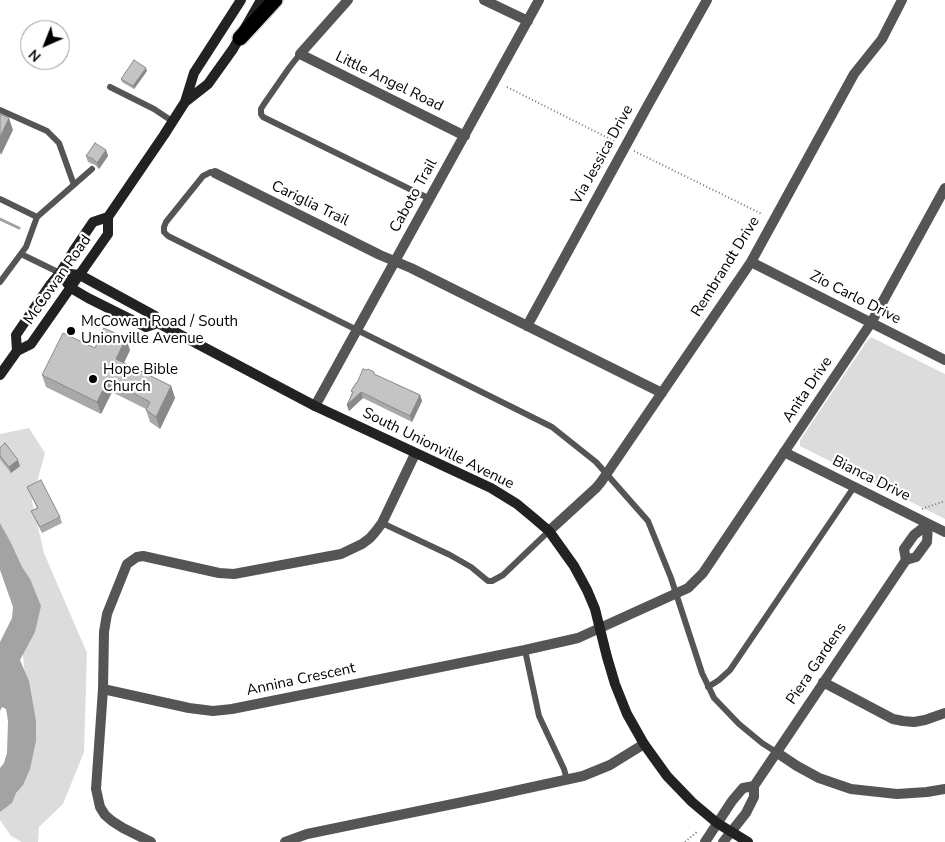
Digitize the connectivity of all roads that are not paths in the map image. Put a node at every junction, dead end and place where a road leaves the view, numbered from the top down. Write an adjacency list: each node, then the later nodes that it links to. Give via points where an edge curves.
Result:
1 (241, 0): 13 (street, McCowan Road, via 194,72)
2 (261, 0): 10 (street, McCowan Road)
3 (275, 0): 10 (highway)
4 (348, 0): 11 (street)
5 (484, 0): 9 (street)
6 (539, 0): 9 (street, Caboto Trail)
7 (707, 0): 34 (street, Via Jessica Drive)
8 (902, 0): 27 (street, Rembrandt Drive, via 882,38 854,74)
9 (528, 21): 16 (street, Caboto Trail)
10 (240, 38): 13 (street, McCowan Road, via 208,84)
11 (300, 54): 16 (street, Little Angel Road); 22 (lane, via 264,104 261,110 263,117)
12 (110, 87): 15 (lane)
13 (184, 102): 15 (street, McCowan Road)
14 (0, 110): 19 (lane, via 47,131 59,143)
15 (172, 121): 24 (street, McCowan Road)
16 (465, 136): 22 (street, Caboto Trail)
17 (92, 169): 19 (lane)
18 (215, 173): 26 (street, Cariglia Trail); 35 (lane, Cariglia Trail, via 203,176 166,222 164,232)
19 (74, 185): 23 (lane)
20 (945, 188): 33 (street, Anita Drive)
21 (0, 199): 23 (lane)
22 (430, 199): 26 (street, Caboto Trail)
23 (37, 217): 25 (lane)
24 (108, 217): 28 (street, McCowan Road, via 94,222); 29 (street, McCowan Road, via 108,234)
25 (21, 254): 28 (lane); 30 (lane)
26 (395, 261): 34 (street, Cariglia Trail); 35 (street, Caboto Trail)
27 (751, 262): 33 (street, Zio Carlo Drive); 39 (street, Rembrandt Drive)
28 (60, 273): 29 (street, South Unionville Avenue); 31 (street, South Unionville Avenue); 36 (street, McCowan Road, via 16,335)
29 (80, 275): 31 (street, McCowan Road); 32 (street, South Unionville Avenue, via 155,316)
30 (0, 282)
31 (71, 288): 32 (street, South Unionville Avenue, via 146,328); 36 (street, McCowan Road, via 32,344)
32 (158, 323): 40 (street, South Unionville Avenue)
33 (871, 323): 37 (street, Zio Carlo Drive); 41 (street, Anita Drive)
34 (527, 326): 39 (street, Cariglia Trail)
35 (357, 331): 40 (street, Caboto Trail); 43 (lane, via 552,427)
36 (17, 351): 38 (street, McCowan Road)
37 (945, 360)
38 (0, 375)
39 (662, 393): 43 (street, Rembrandt Drive)
40 (315, 406): 42 (street, South Unionville Avenue)
41 (784, 452): 44 (street, Bianca Drive); 49 (street, Anita Drive, via 703,573 688,588)
42 (415, 454): 45 (street); 47 (street, South Unionville Avenue, via 497,492)
43 (607, 474): 47 (street, Rembrandt Drive); 49 (lane, via 648,521)
44 (854, 487): 46 (street, Bianca Drive); 53 (lane, via 730,670)
45 (382, 522): 47 (lane, via 450,555 488,581 503,575); 54 (street, via 370,538 341,554 234,574 143,556 131,560 107,614)
46 (928, 524): 48 (street, Bianca Drive); 52 (street, Piera Gardens, via 914,535 904,550 906,560)
47 (549, 531): 50 (street, South Unionville Avenue, via 581,579)
48 (945, 532)
49 (676, 594): 50 (street, Annina Crescent); 53 (lane)
50 (600, 628): 51 (street, Annina Crescent, via 578,638); 56 (street, South Unionville Avenue, via 615,684)
51 (525, 650): 54 (street, Annina Crescent, via 213,711); 58 (lane, via 539,716)
52 (823, 682): 55 (street, via 903,721 925,720); 57 (street, Piera Gardens)
53 (708, 687): 57 (lane, via 739,724)
54 (103, 689): 63 (street, via 96,789 100,807 112,821)
55 (945, 713)
56 (644, 744): 58 (street, via 610,765); 61 (street, South Unionville Avenue, via 678,787)
57 (776, 752): 59 (street, Piera Gardens); 60 (street, via 819,778 851,789 897,794)
58 (568, 780): 64 (street, via 306,834)
59 (754, 786): 61 (street, Piera Gardens, via 744,788); 62 (street, Piera Gardens, via 754,797 746,814)
60 (945, 788)
61 (717, 823): 62 (street, South Unionville Avenue); 65 (street, Piera Gardens)
62 (731, 832): 66 (street, Piera Gardens); 67 (street, South Unionville Avenue)
63 (152, 842)
64 (286, 842)
65 (705, 842)
66 (723, 842)
67 (748, 842)

